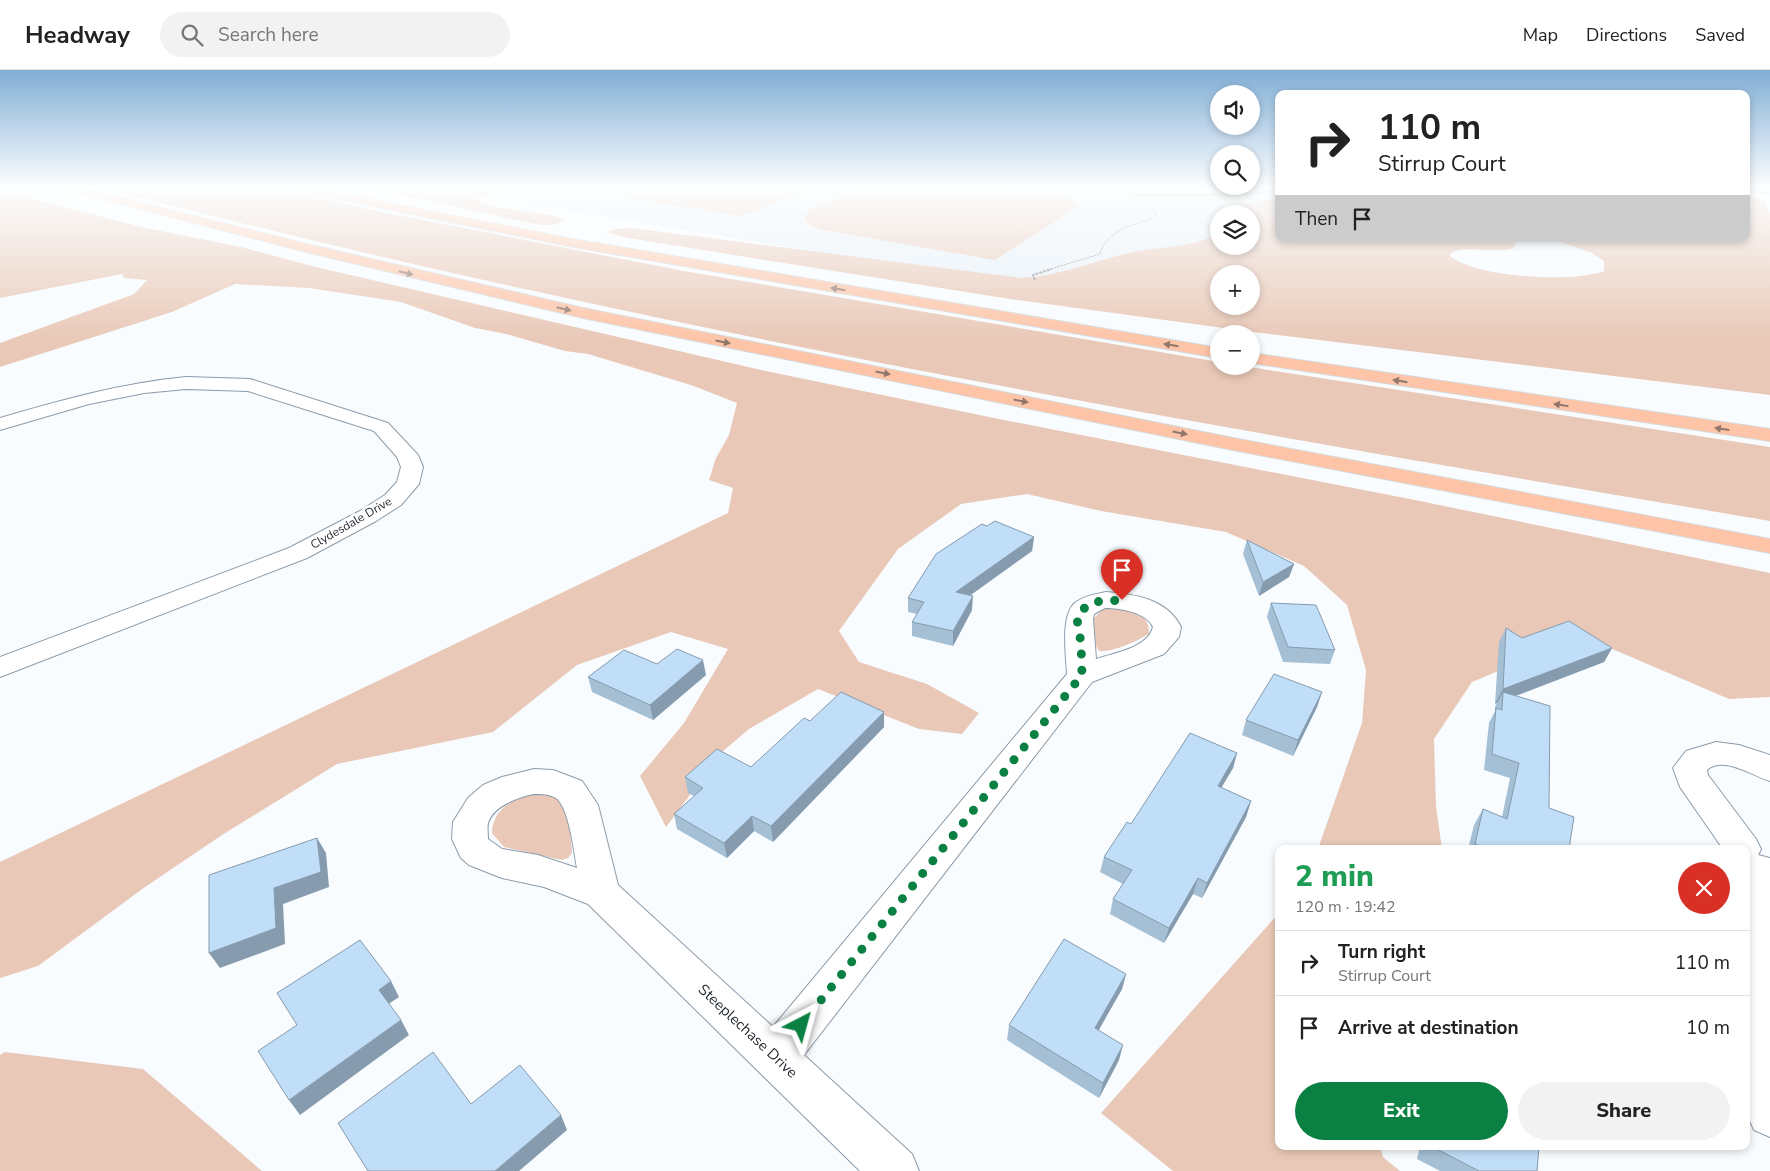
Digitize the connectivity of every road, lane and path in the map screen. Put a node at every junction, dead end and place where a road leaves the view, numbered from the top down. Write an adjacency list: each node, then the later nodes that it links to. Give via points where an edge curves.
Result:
1 (272, 239): 13 (highway, one-way to 13, via 564,309)
2 (555, 239): 5 (highway, one-way to 2)
3 (1107, 239): 4 (path, via 1100,254 1038,273 1033,275)
4 (1035, 280)
5 (865, 294): 6 (highway); 8 (highway, one-way to 5)
6 (1210, 339)
7 (1260, 346): 10 (highway)
8 (1210, 352)
9 (1260, 359): 12 (highway, one-way to 9)
10 (1770, 419)
11 (0, 424): 16 (street, Clydesdale Drive, via 85,399 144,387 186,383 250,385 380,427 408,455 412,467 408,484 393,500 298,553)
12 (1770, 435)
13 (1233, 444): 14 (highway); 15 (highway)
14 (1770, 535)
15 (1770, 546)
16 (0, 668)
17 (1082, 675): 23 (street)
18 (1770, 769): 19 (street, via 1738,756 1720,754 1703,755 1690,768 1692,778)
19 (1745, 845)
20 (1754, 857): 22 (street)
21 (601, 893): 23 (street, Steeplechase Drive)
22 (1768, 1019): 24 (street)
23 (776, 1056): 25 (street, Steeplechase Drive)
24 (1770, 1114)
25 (895, 1171)

